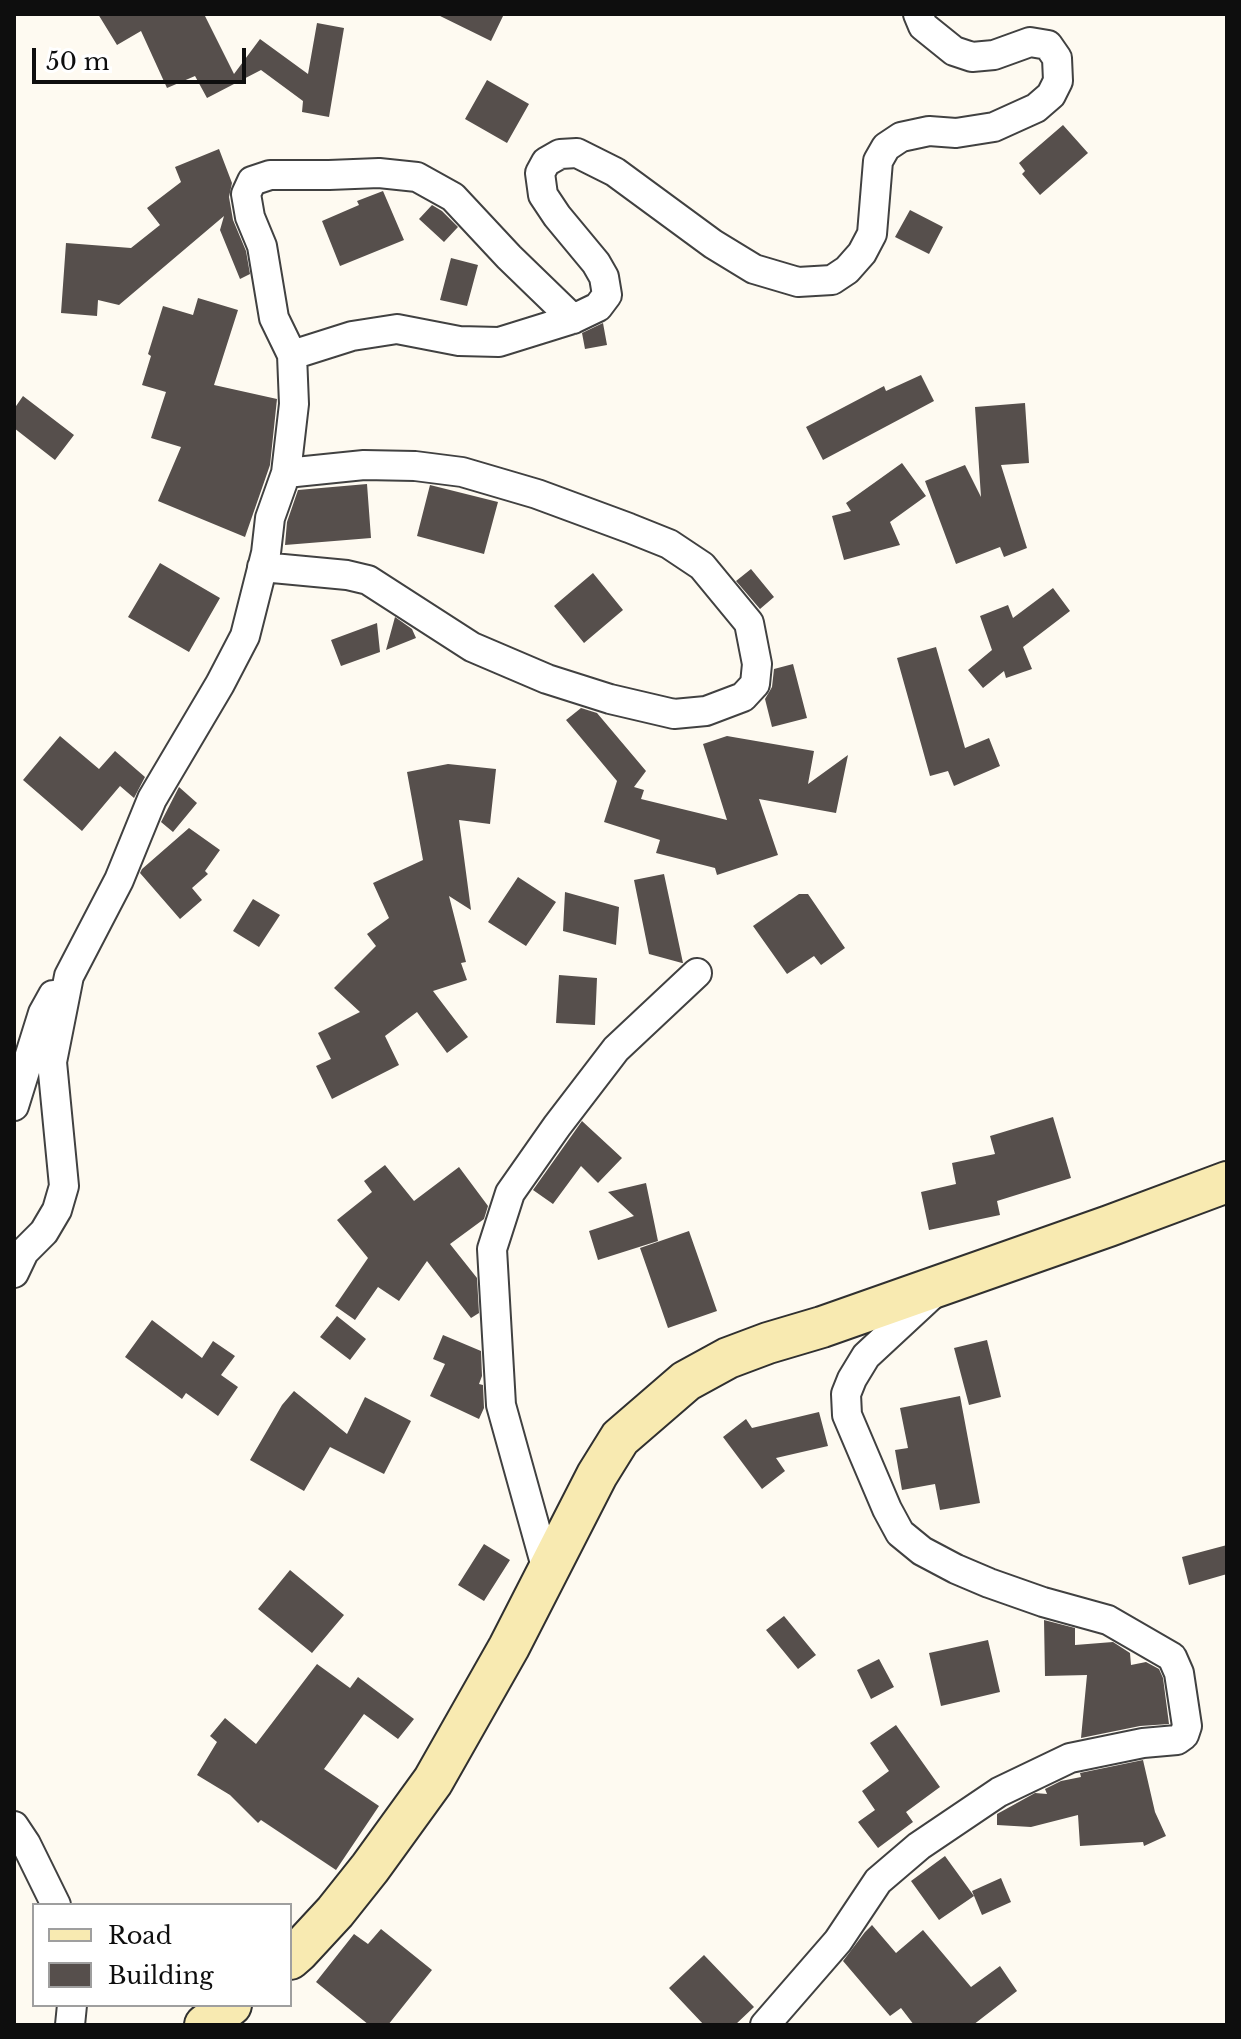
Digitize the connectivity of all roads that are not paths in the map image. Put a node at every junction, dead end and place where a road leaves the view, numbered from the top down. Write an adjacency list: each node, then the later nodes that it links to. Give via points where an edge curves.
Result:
1 (918, 14): 2 (street, via 923,26 954,51 972,57 1030,42 1048,45 1057,58 1058,81 1051,95 994,127 929,131 901,137 886,147 878,161 872,234 862,253 832,280 798,282 754,269 615,172 577,153 560,154 540,173 543,195 596,263 607,295 598,307)
2 (573, 319): 3 (street, via 499,342 459,341 397,329 352,336); 3 (street, via 453,197 417,177 270,175 252,181 246,194 262,246 274,318)
3 (292, 355): 4 (street, via 294,404)
4 (286, 473): 5 (street, via 270,518); 5 (street, via 364,465 462,472 669,544 702,566 749,623 755,684 743,697 706,711 674,714 610,699 472,647 368,580)
5 (262, 567): 7 (street, via 245,636 152,799 119,880)
6 (697, 973): 12 (street, via 616,1049 557,1126 510,1193 492,1249 501,1405)
7 (69, 976): 8 (street, via 43,1013); 10 (street, via 52,1062 64,1186 57,1210)
8 (14, 1106)
9 (1227, 1182): 11 (street)
10 (14, 1273)
11 (946, 1283): 12 (street, via 728,1358 686,1381 620,1438); 18 (street, via 866,1356 846,1394 847,1415 900,1533 956,1569 1108,1620 1172,1657 1187,1726 1177,1740 1070,1758 999,1792 919,1846 878,1881 838,1941)
12 (548, 1574): 15 (street, via 433,1781 335,1912)
13 (14, 1826): 14 (street)
14 (55, 1903)
15 (292, 1957)
16 (228, 2007): 17 (street)
17 (205, 2025)
18 (765, 2025)

